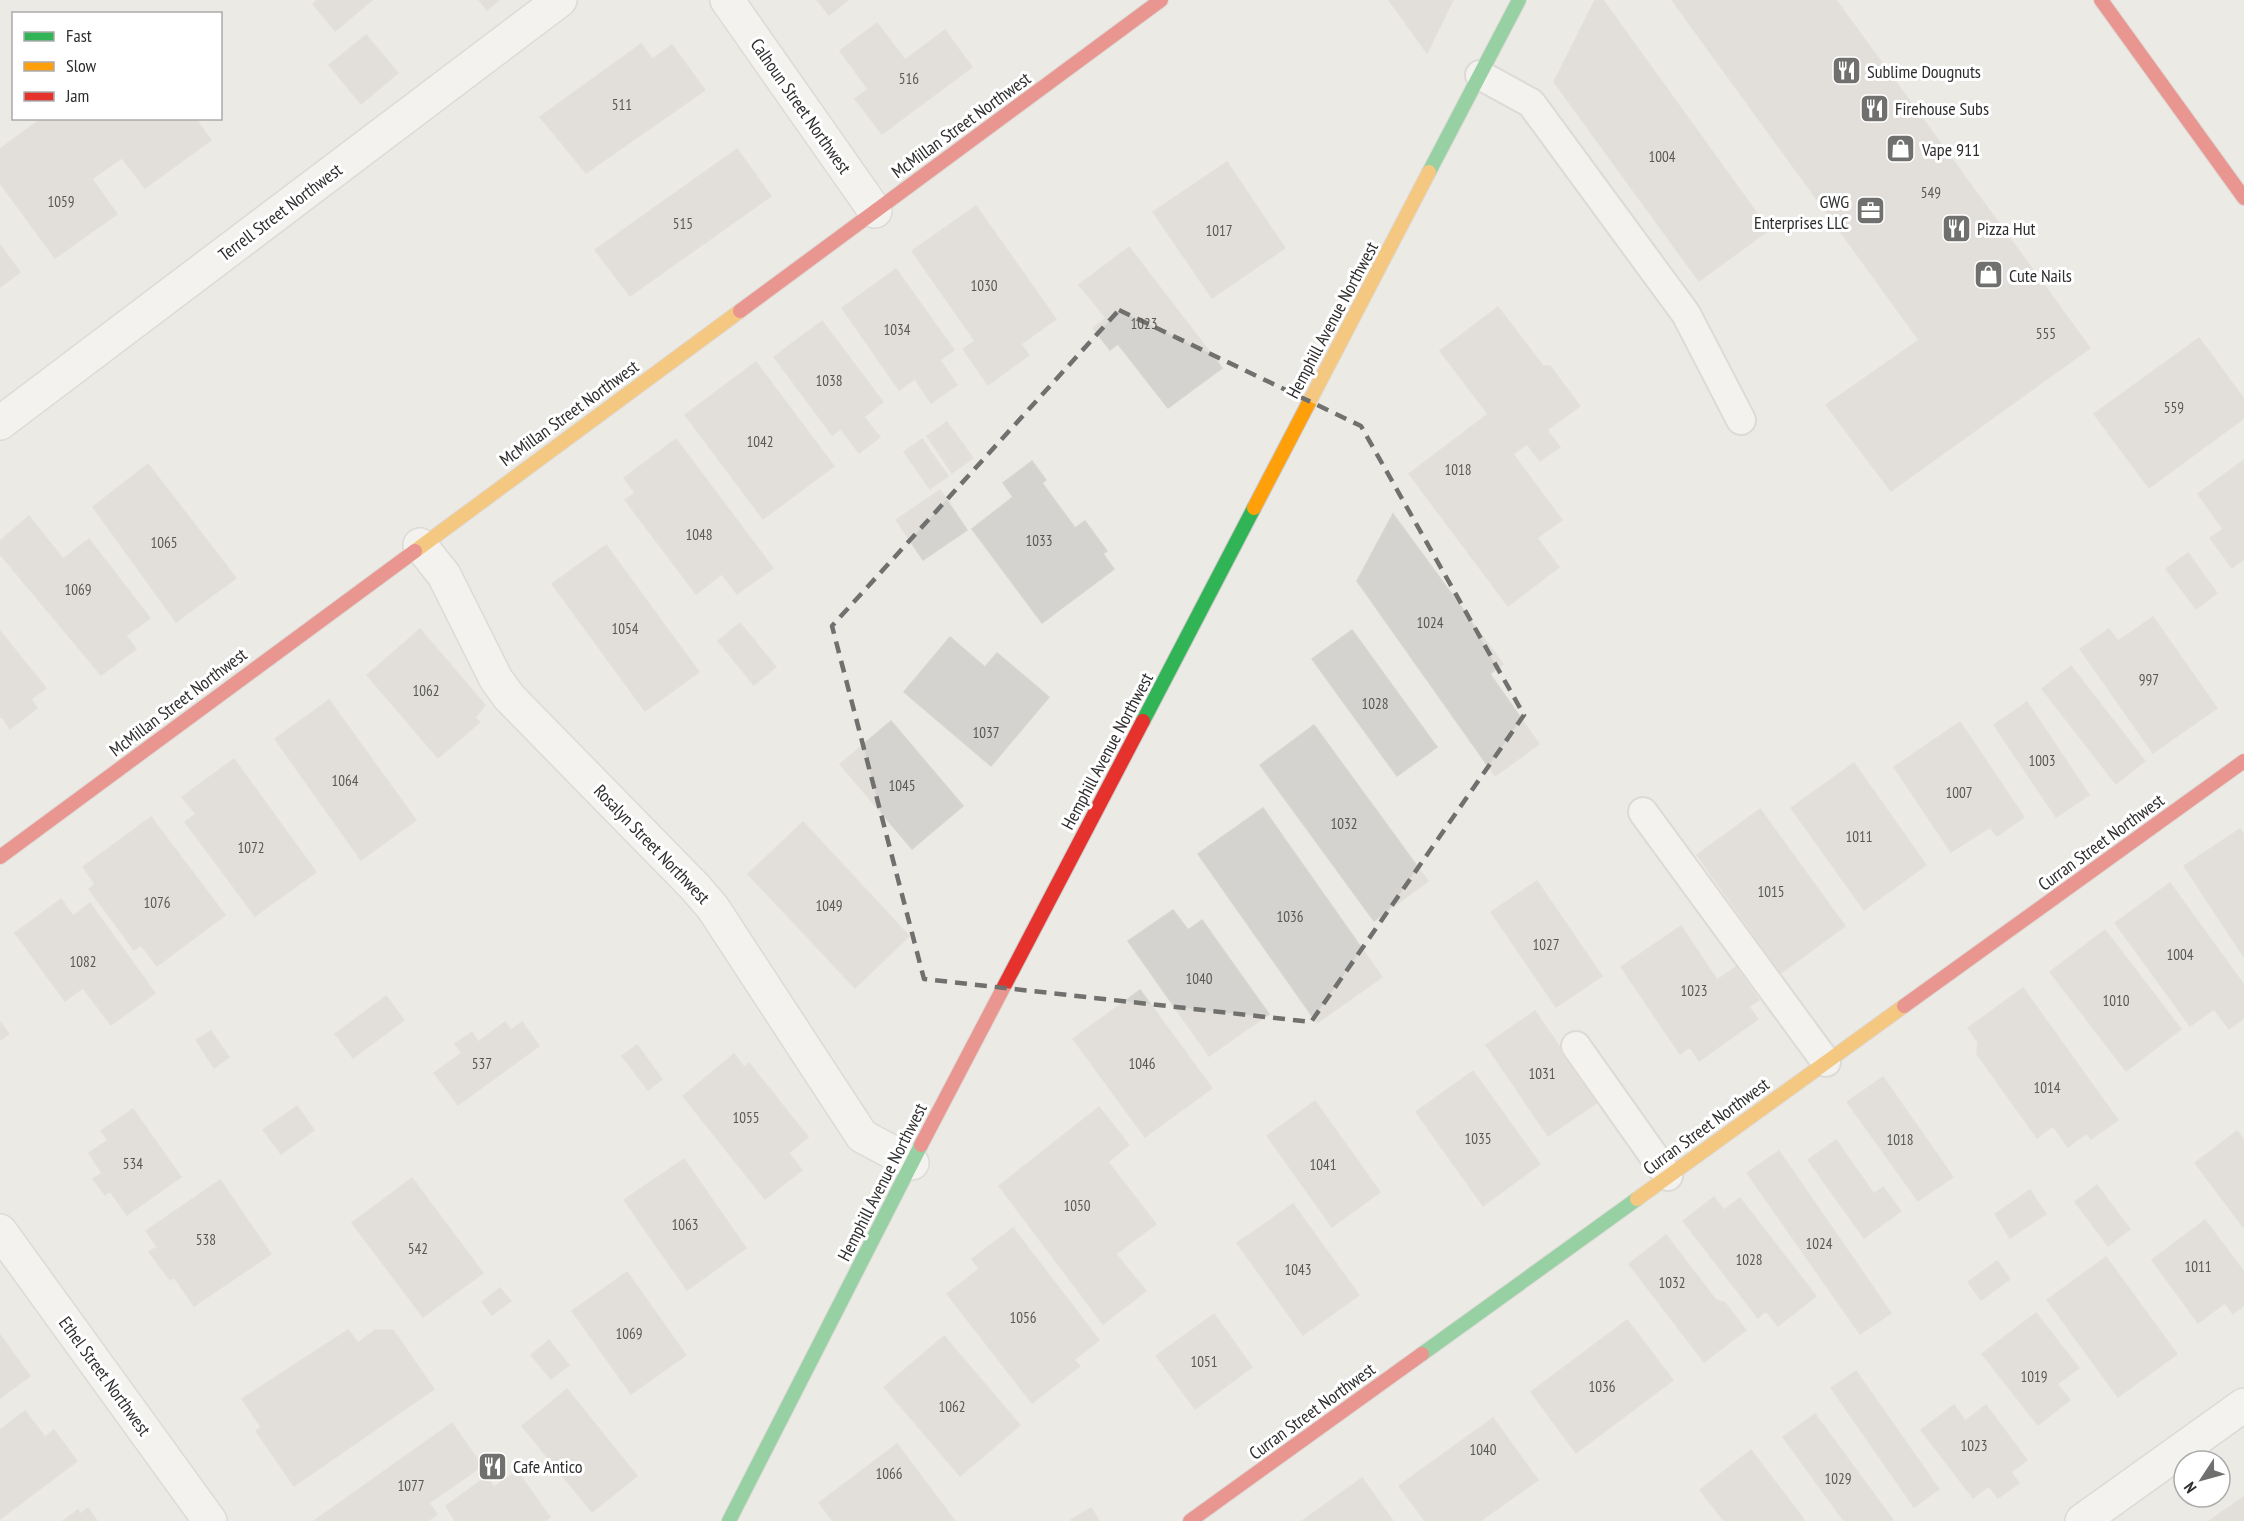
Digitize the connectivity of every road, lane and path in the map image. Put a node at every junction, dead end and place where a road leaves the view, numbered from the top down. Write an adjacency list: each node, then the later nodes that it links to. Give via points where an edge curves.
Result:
1 (560, 0): 10 (street, Terrell Street Northwest)
2 (728, 0): 8 (street, Calhoun Street Northwest)
3 (1161, 0): 8 (street, McMillan Street Northwest)
4 (1519, 0): 6 (street, Hemphill Avenue Northwest)
5 (2101, 0): 7 (street)
6 (1480, 75): 9 (lane, via 1531,103 1686,314); 17 (street, Hemphill Avenue Northwest)
7 (2244, 198)
8 (874, 211): 11 (street, McMillan Street Northwest)
9 (1740, 420)
10 (0, 423)
11 (420, 545): 14 (street, McMillan Street Northwest); 17 (street, Rosalyn Street Northwest, via 444,575 496,679 510,697 712,908 862,1136)
12 (2244, 761): 16 (street, Curran Street Northwest)
13 (1643, 812): 16 (lane)
14 (0, 857)
15 (1576, 1046): 18 (lane)
16 (1826, 1062): 18 (street, Curran Street Northwest)
17 (912, 1163): 22 (street, Hemphill Avenue Northwest)
18 (1668, 1176): 23 (street, Curran Street Northwest)
19 (0, 1231): 21 (street, Ethel Street Northwest)
20 (2244, 1405): 24 (street)
21 (210, 1521)
22 (729, 1521)
23 (1190, 1521)
24 (2082, 1521)

